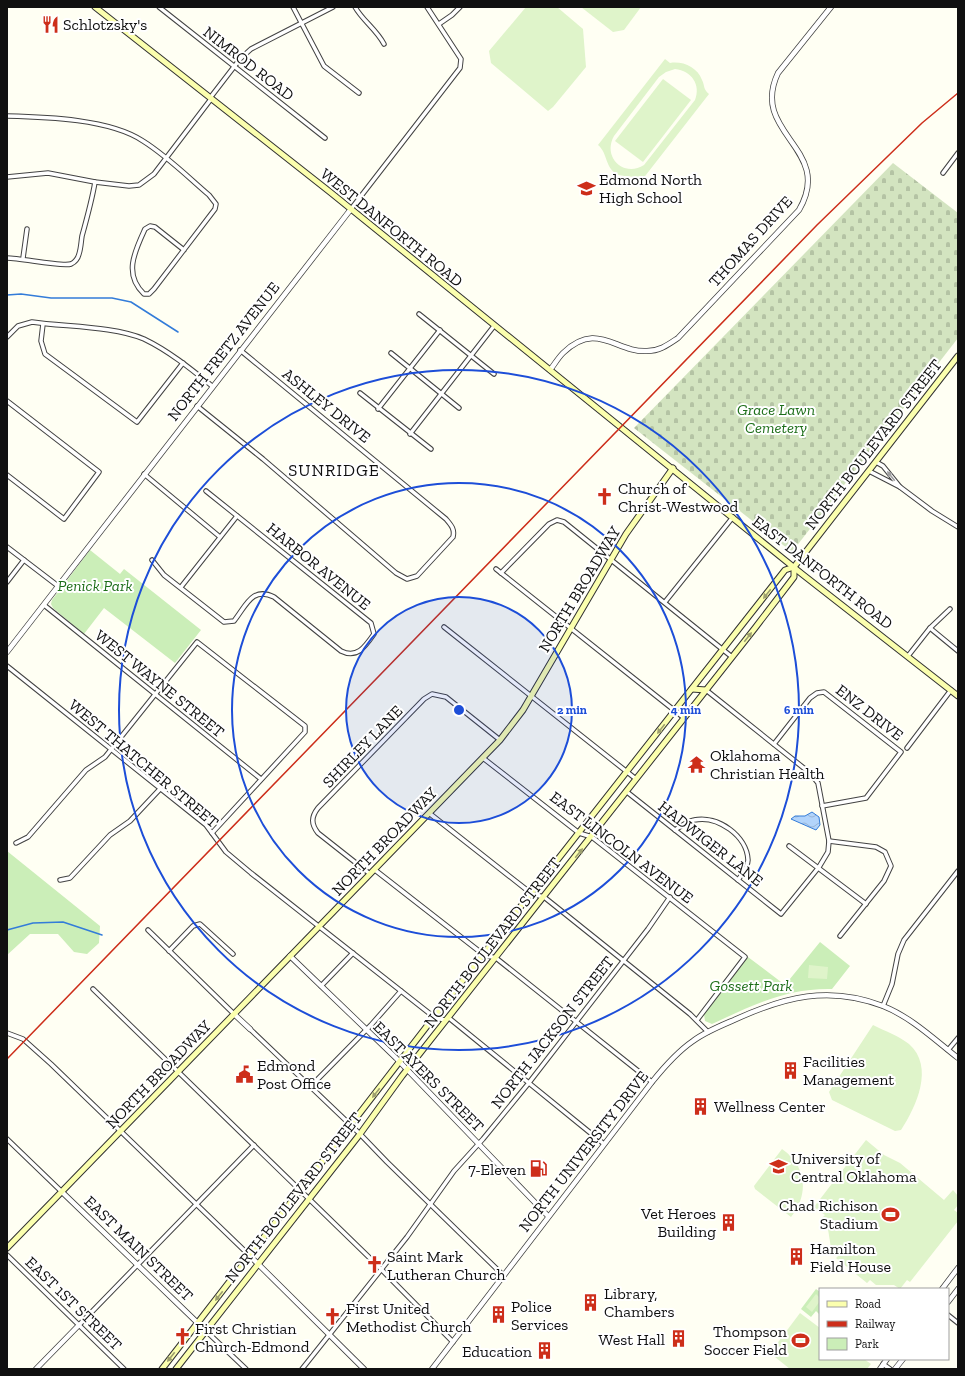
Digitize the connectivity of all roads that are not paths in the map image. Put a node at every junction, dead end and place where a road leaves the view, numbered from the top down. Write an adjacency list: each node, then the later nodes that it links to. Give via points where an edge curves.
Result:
1 (95, 7): 14 (main road, WEST DANFORTH ROAD)
2 (159, 7): 12 (street, NIMROD ROAD)
3 (293, 7): 9 (street)
4 (333, 7): 9 (street)
5 (356, 7): 11 (street, via 360,16 380,36)
6 (427, 7): 10 (street)
7 (460, 7): 10 (street)
8 (831, 7): 38 (street, THOMAS DRIVE, via 772,84 772,108 777,122 803,158 808,175 807,192 799,210 678,338 666,346 656,350 637,351 605,339 589,339 567,350)
9 (301, 24): 12 (street, via 251,49); 13 (street, via 324,66)
10 (439, 24): 22 (street, NORTH FRETZ AVENUE, via 461,59 460,68)
11 (384, 44)
12 (234, 67): 14 (street); 16 (street, NIMROD ROAD)
13 (360, 93)
14 (210, 99): 18 (street); 22 (main road, WEST DANFORTH ROAD)
15 (7, 116): 18 (street, via 71,120 118,129 144,141)
16 (325, 138)
17 (958, 153): 19 (street)
18 (165, 158): 21 (street, via 154,174 139,185); 24 (street, via 216,204 215,210)
19 (943, 173)
20 (7, 177): 21 (street, via 48,173)
21 (95, 182): 26 (street, via 76,261 64,264)
22 (351, 209): 29 (main road, WEST DANFORTH ROAD); 32 (street, NORTH FRETZ AVENUE)
23 (27, 229): 26 (street)
24 (184, 250): 24 (street, via 154,227 145,229 132,265 132,272 144,294 149,294 154,289)
25 (7, 258): 26 (street)
26 (22, 258)
27 (418, 314): 30 (street)
28 (44, 324): 31 (street, via 23,323); 36 (street, via 120,332 149,342); 36 (street, via 41,341 45,354 137,422)
29 (494, 326): 34 (street); 38 (main road, WEST DANFORTH ROAD)
30 (440, 330): 34 (street); 37 (street)
31 (7, 337)
32 (240, 350): 40 (street, NORTH FRETZ AVENUE); 44 (street, ASHLEY DRIVE, via 440,514 452,526 453,537 417,576 407,579 396,573)
33 (391, 353): 37 (street)
34 (472, 355): 39 (street); 42 (street)
35 (957, 358): 49 (main road, NORTH BOULEVARD STREET)
36 (183, 363): 40 (street)
37 (410, 368): 42 (street); 46 (street)
38 (550, 370): 50 (main road, WEST DANFORTH ROAD)
39 (494, 374)
40 (212, 386): 44 (street, NORTH FRETZ AVENUE)
41 (360, 393): 46 (street)
42 (442, 394): 45 (street); 47 (street)
43 (7, 401): 53 (street, via 99,472 64,519)
44 (197, 406): 52 (street, NORTH FRETZ AVENUE)
45 (459, 408)
46 (378, 409): 47 (street)
47 (410, 434): 48 (street)
48 (431, 449)
49 (876, 462): 51 (main road, NORTH BOULEVARD STREET); 54 (street, one-way to 49, via 883,466)
50 (673, 468): 57 (main road, EAST DANFORTH ROAD); 63 (main road, NORTH BROADWAY, via 644,507)
51 (869, 471): 54 (street); 64 (main road, NORTH BOULEVARD STREET)
52 (144, 474): 59 (street); 68 (street, NORTH FRETZ AVENUE)
53 (7, 475)
54 (900, 487): 58 (street)
55 (206, 491): 56 (street, HARBOR AVENUE)
56 (237, 516): 59 (street); 69 (street, HARBOR AVENUE, via 370,622 374,634 371,639 353,655 341,651 274,597 265,593 252,598 234,621 224,622)
57 (733, 517): 64 (main road, EAST DANFORTH ROAD); 70 (street)
58 (958, 527)
59 (220, 537): 69 (street)
60 (7, 547): 61 (street)
61 (24, 560): 67 (street); 68 (street)
62 (152, 560): 69 (street, HARBOR AVENUE, via 164,575)
63 (611, 560): 66 (street, via 564,522 557,520 549,524); 70 (street); 74 (main road, NORTH BROADWAY)
64 (794, 567): 76 (main road, NORTH BOULEVARD STREET, one-way to 76, via 785,570); 79 (main road, EAST DANFORTH ROAD); 80 (main road, NORTH BOULEVARD STREET, one-way to 64, via 794,577)
65 (496, 569): 66 (street)
66 (501, 573): 74 (street)
67 (7, 582)
68 (58, 586): 71 (street, NORTH FRETZ AVENUE)
69 (181, 587)
70 (665, 602): 76 (street)
71 (44, 605): 78 (street, NORTH FRETZ AVENUE); 85 (street, WEST WAYNE STREET)
72 (950, 608): 75 (street)
73 (444, 627): 86 (street)
74 (571, 628): 86 (main road, NORTH BROADWAY); 88 (street)
75 (930, 628): 77 (street); 79 (street)
76 (723, 649): 80 (street); 82 (main road, NORTH BOULEVARD STREET)
77 (958, 651)
78 (7, 652)
79 (908, 656): 84 (main road, EAST DANFORTH ROAD)
80 (732, 657): 83 (main road, NORTH BOULEVARD STREET)
81 (7, 666): 93 (street, WEST THATCHER STREET)
82 (692, 689): 83 (main road); 88 (main road, NORTH BOULEVARD STREET)
83 (706, 690): 89 (main road, NORTH BOULEVARD STREET); 91 (street)
84 (951, 690): 87 (main road, EAST DANFORTH ROAD); 92 (street)
85 (154, 693): 93 (street); 97 (street, WEST WAYNE STREET); 97 (street, via 197,642 305,726 305,732)
86 (531, 696): 90 (main road, NORTH BROADWAY); 95 (street)
87 (958, 696)
88 (675, 711): 89 (street); 95 (main road, NORTH BOULEVARD STREET, one-way to 95)
89 (684, 718): 96 (main road, NORTH BOULEVARD STREET)
90 (500, 740): 94 (main road, NORTH BROADWAY); 113 (street, SHIRLEY LANE, via 446,697 432,694 424,699 313,815 315,829)
91 (774, 744): 101 (street, via 818,783); 101 (street, ENZ DRIVE, via 810,698 824,692 901,752 866,798)
92 (907, 748)
93 (111, 749): 98 (street, WEST THATCHER STREET); 108 (street, via 102,760 86,770 28,837)
94 (483, 758): 102 (main road, NORTH BROADWAY); 105 (street, EAST LINCOLN AVENUE)
95 (628, 772): 96 (street); 99 (main road, NORTH BOULEVARD STREET)
96 (636, 779): 100 (main road, NORTH BOULEVARD STREET)
97 (261, 780): 104 (street)
98 (160, 789): 104 (street, WEST THATCHER STREET); 114 (street, via 130,821 110,835 70,878)
99 (613, 790): 100 (main road); 105 (main road, NORTH BOULEVARD STREET)
100 (626, 792): 103 (street, HADWIGER LANE); 106 (main road, NORTH BOULEVARD STREET)
101 (822, 806): 107 (street)
102 (429, 813): 111 (main road, NORTH BROADWAY); 116 (street)
103 (675, 830): 115 (street, HADWIGER LANE); 115 (street, via 694,820 707,820 720,823 741,838 748,862)
104 (212, 833): 120 (street, WEST THATCHER STREET, via 233,859)
105 (579, 833): 106 (street, EAST LINCOLN AVENUE); 116 (main road, NORTH BOULEVARD STREET)
106 (592, 836): 117 (street, EAST LINCOLN AVENUE); 118 (main road, NORTH BOULEVARD STREET, one-way to 106)
107 (829, 841): 110 (street, via 828,852); 119 (street, via 865,844 884,852 891,866 884,881)
108 (16, 843)
109 (789, 846): 110 (street)
110 (819, 867): 115 (street, HADWIGER LANE, via 781,914); 119 (street)
111 (375, 870): 113 (main road, NORTH BROADWAY); 127 (street)
112 (958, 871): 133 (street, via 904,940)
113 (370, 874): 120 (main road, NORTH BROADWAY)
114 (60, 880)
115 (738, 880)
116 (532, 894): 118 (street); 127 (main road, NORTH BOULEVARD STREET)
117 (670, 896): 129 (street, NORTH JACKSON STREET); 137 (street, EAST LINCOLN AVENUE, via 745,957)
118 (544, 897): 128 (main road, NORTH BOULEVARD STREET); 129 (street)
119 (866, 904): 122 (street)
120 (318, 926): 124 (street, WEST THATCHER STREET); 126 (main road, NORTH BROADWAY)
121 (148, 930): 123 (street)
122 (840, 936)
123 (169, 951): 125 (street, via 193,926 200,924); 134 (street)
124 (353, 953): 130 (street); 132 (street, WEST THATCHER STREET)
125 (233, 954)
126 (290, 956): 130 (street, EAST AYERS STREET); 134 (main road, NORTH BROADWAY)
127 (484, 956): 128 (street); 135 (main road, NORTH BOULEVARD STREET)
128 (496, 958): 136 (main road, NORTH BOULEVARD STREET); 138 (street)
129 (623, 960): 137 (street); 138 (street, NORTH JACKSON STREET)
130 (321, 986): 140 (street, EAST AYERS STREET)
131 (93, 989): 148 (street)
132 (401, 991): 135 (street, WEST THATCHER STREET); 140 (street)
133 (883, 1006): 142 (street, NORTH UNIVERSITY DRIVE, via 839,995 794,997 763,1006); 144 (street, NORTH UNIVERSITY DRIVE, via 902,1016)
134 (234, 1014): 139 (street); 148 (main road, NORTH BROADWAY)
135 (434, 1017): 136 (street, via 444,1020); 146 (main road, NORTH BOULEVARD STREET)
136 (449, 1018): 147 (main road, NORTH BOULEVARD STREET); 150 (street)
137 (697, 1020): 142 (street)
138 (575, 1021): 149 (street); 150 (street, NORTH JACKSON STREET)
139 (250, 1029): 151 (street)
140 (366, 1030): 146 (street, EAST AYERS STREET); 151 (street)
141 (7, 1032): 153 (street, via 23,1039)
142 (708, 1032): 149 (street, NORTH UNIVERSITY DRIVE, via 676,1054)
143 (958, 1038): 144 (street)
144 (948, 1050): 145 (street, NORTH UNIVERSITY DRIVE)
145 (958, 1058)
146 (400, 1063): 147 (street, EAST AYERS STREET); 152 (main road, NORTH BOULEVARD STREET, one-way to 152)
147 (407, 1070): 154 (main road, NORTH BOULEVARD STREET); 156 (street, EAST AYERS STREET)
148 (178, 1072): 153 (main road, NORTH BROADWAY); 158 (street)
149 (652, 1082): 157 (street, NORTH UNIVERSITY DRIVE)
150 (528, 1084): 156 (street, NORTH JACKSON STREET); 157 (street)
151 (310, 1087): 152 (street)
152 (350, 1126): 154 (street); 159 (main road, NORTH BOULEVARD STREET)
153 (121, 1131): 160 (main road, NORTH BROADWAY); 162 (street)
154 (360, 1134): 161 (main road, NORTH BOULEVARD STREET); 163 (street)
155 (7, 1139): 160 (street)
156 (478, 1144): 163 (street, NORTH JACKSON STREET, via 454,1171); 164 (street, EAST AYERS STREET)
157 (604, 1144): 164 (street, NORTH UNIVERSITY DRIVE)
158 (254, 1145): 159 (street); 162 (street)
159 (300, 1190): 161 (street); 167 (main road, NORTH BOULEVARD STREET)
160 (62, 1192): 165 (main road, NORTH BROADWAY); 169 (street, EAST MAIN STREET)
161 (309, 1198): 168 (main road, NORTH BOULEVARD STREET); 171 (street)
162 (197, 1205): 167 (street); 169 (street)
163 (431, 1206): 171 (street, NORTH JACKSON STREET); 172 (street)
164 (548, 1216): 172 (street, NORTH UNIVERSITY DRIVE)
165 (7, 1248)
166 (7, 1255): 179 (street, EAST 1ST STREET)
167 (250, 1256): 168 (street); 177 (main road, NORTH BOULEVARD STREET, one-way to 177)
168 (258, 1264): 180 (main road, NORTH BOULEVARD STREET); 181 (street)
169 (138, 1265): 177 (street, EAST MAIN STREET); 179 (street)
170 (958, 1268): 173 (street)
171 (380, 1269): 181 (street, NORTH JACKSON STREET); 182 (street)
172 (503, 1275): 182 (street, NORTH UNIVERSITY DRIVE)
173 (943, 1288)
174 (958, 1289): 175 (street)
175 (949, 1301)
176 (949, 1316): 178 (street)
177 (198, 1323): 180 (street, EAST MAIN STREET); 188 (main road, NORTH BOULEVARD STREET, one-way to 188)
178 (958, 1323)
179 (80, 1325): 186 (street); 187 (street, EAST 1ST STREET)
180 (206, 1331): 189 (main road, NORTH BOULEVARD STREET); 190 (street)
181 (330, 1333): 191 (street, NORTH JACKSON STREET); 192 (street)
182 (453, 1342): 193 (street, NORTH UNIVERSITY DRIVE)
183 (886, 1360): 185 (street)
184 (902, 1360): 196 (street)
185 (883, 1364): 194 (street); 195 (street)
186 (36, 1369)
187 (124, 1369)
188 (162, 1369)
189 (176, 1369)
190 (246, 1369)
191 (302, 1369)
192 (364, 1369)
193 (432, 1369)
194 (880, 1369)
195 (890, 1369)
196 (895, 1369)

